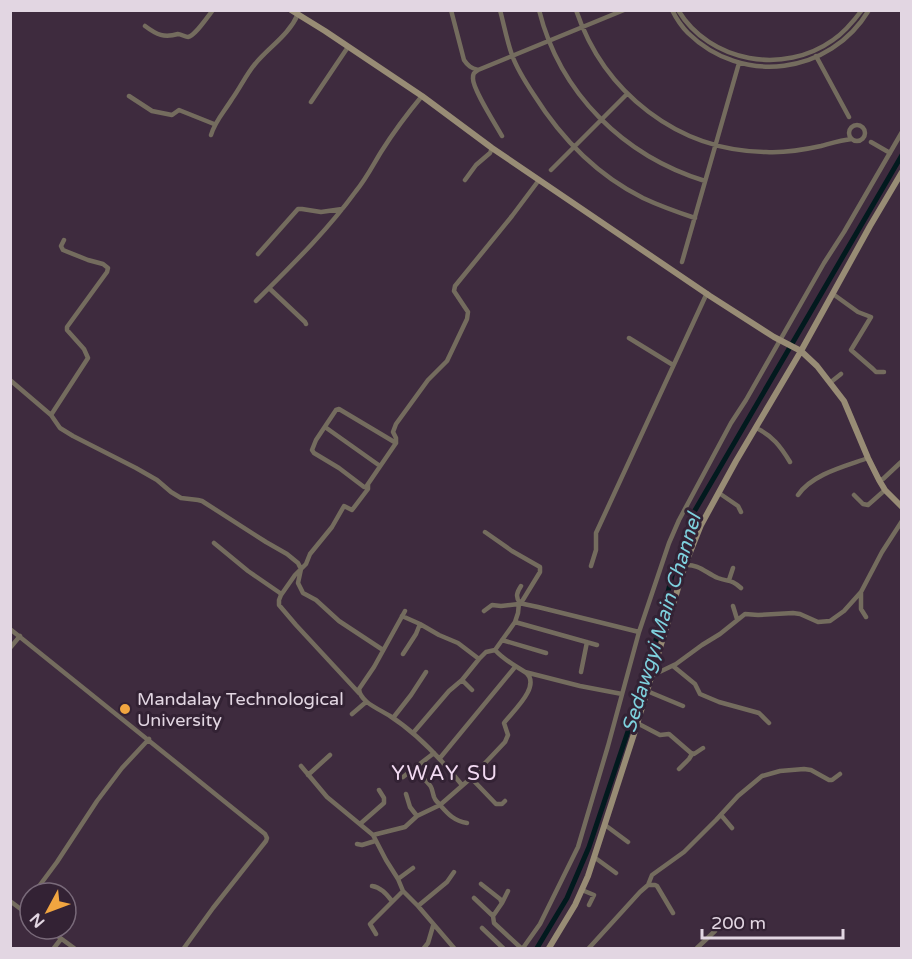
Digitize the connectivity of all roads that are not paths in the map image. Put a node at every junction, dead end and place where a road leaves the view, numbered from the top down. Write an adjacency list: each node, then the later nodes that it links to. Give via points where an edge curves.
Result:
1 (213, 10): 14 (street, via 190,37 170,37)
2 (451, 10): 22 (street, via 464,60)
3 (500, 10): 19 (street)
4 (539, 10): 16 (street)
5 (576, 10): 15 (street)
6 (624, 10): 15 (street)
7 (672, 10): 21 (street, via 687,32 705,48)
8 (678, 10): 21 (street, via 694,31)
9 (862, 10): 12 (street)
10 (869, 10): 13 (street)
11 (294, 12): 17 (street); 27 (street, via 290,29 254,65)
12 (857, 16): 13 (street); 18 (street, via 832,41)
13 (863, 21): 20 (street)
14 (146, 26)
15 (582, 27): 16 (street); 23 (street, via 600,62)
16 (548, 41): 19 (street); 42 (street, via 576,90 601,120 653,159)
17 (348, 47): 25 (street); 26 (street)
18 (813, 51): 20 (street); 21 (street, via 783,60)
19 (512, 56): 22 (street); 44 (street, via 557,129 579,153 643,198)
20 (817, 57): 21 (street, via 772,67); 28 (street)
21 (740, 60): 35 (street)
22 (478, 70): 31 (street, via 473,81)
23 (627, 94): 35 (street, via 673,128); 38 (street)
24 (129, 96): 27 (street, via 157,113 172,115 179,110)
25 (422, 96): 36 (street); 43 (street)
26 (311, 102)
27 (214, 124): 30 (street)
28 (852, 128): 32 (street, via 864,128); 33 (street); 34 (street)
29 (902, 132): 37 (street)
30 (211, 135)
31 (502, 136)
32 (863, 137): 33 (street); 37 (street)
33 (852, 139): 34 (street)
34 (841, 140): 35 (street, via 783,152)
35 (715, 145): 42 (street)
36 (492, 148): 40 (street); 41 (street)
37 (890, 153): 54 (street)
38 (551, 170)
39 (902, 172): 50 (street)
40 (465, 180)
41 (539, 180): 49 (street); 64 (street, via 455,286 454,291 468,312 467,319 447,361 396,424)
42 (705, 181): 44 (street)
43 (342, 209): 46 (street, via 298,209); 48 (street)
44 (695, 218): 47 (street)
45 (64, 240): 61 (street, via 63,250 108,268 67,327 88,358)
46 (258, 254)
47 (682, 262)
48 (269, 288): 51 (street); 52 (street)
49 (707, 293): 54 (street); 56 (street)
50 (832, 294): 55 (street); 57 (street, via 872,317 851,350 876,372)
51 (256, 301)
52 (306, 324)
53 (628, 338): 56 (street)
54 (782, 341): 55 (street); 99 (street, via 731,423 679,520)
55 (798, 350): 60 (street); 63 (street)
56 (673, 365): 83 (street, via 596,533)
57 (884, 372)
58 (841, 374): 60 (street)
59 (10, 380): 61 (street)
60 (831, 382): 66 (street, via 844,401)
61 (51, 415): 85 (street, via 60,428 158,480 181,498 198,500 215,509 287,554)
62 (325, 427): 64 (street, via 339,409); 69 (street); 72 (street, via 312,452 364,487)
63 (756, 428): 68 (street, via 768,434); 74 (street)
64 (396, 443): 69 (street)
65 (846, 457): 70 (street)
66 (868, 458): 70 (street); 71 (street)
67 (902, 461): 71 (street)
68 (790, 462)
69 (380, 465): 72 (street)
70 (848, 465): 75 (street, via 819,477)
71 (879, 480): 73 (street)
72 (368, 484): 85 (street, via 352,510 344,506)
73 (885, 490): 76 (street, via 868,505); 77 (street)
74 (719, 493): 78 (street); 82 (street)
75 (798, 495)
76 (855, 495)
77 (902, 507)
78 (741, 512)
79 (902, 521): 89 (street)
80 (485, 532): 91 (street, via 540,567)
81 (214, 543): 90 (street)
82 (685, 565): 86 (street); 115 (street)
83 (591, 566)
84 (733, 568): 86 (street)
85 (301, 569): 90 (street); 105 (street, via 298,583 303,593)
86 (729, 580): 88 (street)
87 (521, 586): 91 (street, via 516,596)
88 (741, 588)
89 (861, 592): 94 (street, via 861,609); 95 (street, via 830,621 818,622 793,613 745,614)
90 (281, 595): 119 (street, via 279,605)
91 (520, 603): 93 (street, via 492,605); 96 (street); 99 (street)
92 (733, 606): 95 (street)
93 (484, 611)
94 (866, 617)
95 (737, 619): 110 (street)
96 (515, 622): 101 (street); 102 (street)
97 (420, 624): 105 (street, via 403,614); 108 (street); 109 (street, via 458,643)
98 (10, 628): 100 (street)
99 (639, 632): 120 (street)
100 (20, 636): 104 (street); 128 (street)
101 (502, 640): 106 (street); 107 (street)
102 (587, 642): 103 (street); 114 (street)
103 (597, 645)
104 (10, 648)
105 (382, 650): 119 (street)
106 (495, 650): 109 (street); 111 (street)
107 (546, 653)
108 (403, 654)
109 (479, 659): 116 (street)
110 (673, 666): 115 (street); 126 (street, via 695,684 700,694 759,713)
111 (515, 667): 113 (street); 133 (street)
112 (426, 672): 124 (street)
113 (524, 672): 120 (street); 139 (street, via 530,685 525,698 505,721 505,742)
114 (581, 672)
115 (651, 676): 118 (street)
116 (462, 680): 117 (street); 127 (street)
117 (472, 690)
118 (647, 691): 122 (street); 125 (street)
119 (359, 693): 121 (street)
120 (622, 694): 185 (street, via 578,847 535,934)
121 (366, 702): 123 (street); 124 (street)
122 (683, 706)
123 (352, 714)
124 (393, 718): 127 (street)
125 (637, 723): 131 (street, via 660,735 669,734); 150 (street)
126 (769, 723)
127 (413, 733): 130 (street)
128 (149, 739): 160 (street, via 97,801); 181 (street, via 267,838)
129 (703, 748): 131 (street)
130 (434, 753): 133 (street); 138 (street)
131 (692, 753): 135 (street)
132 (330, 755): 137 (street)
133 (440, 758): 141 (street)
134 (301, 766): 137 (street)
135 (679, 770)
136 (840, 774): 146 (street, via 832,780 807,769 766,774 756,779)
137 (308, 775): 149 (street, via 327,798)
138 (403, 777)
139 (471, 778): 141 (street); 144 (street, via 496,804)
140 (425, 780): 145 (street)
141 (462, 785): 145 (street)
142 (379, 790): 149 (street, via 384,803)
143 (406, 794): 147 (street)
144 (505, 801)
145 (440, 805): 147 (street); 148 (street, via 452,818)
146 (721, 815): 151 (street); 162 (street, via 684,852 652,875)
147 (417, 816): 152 (street, via 404,828)
148 (467, 823)
149 (360, 824): 152 (street)
150 (605, 825): 153 (street); 155 (street)
151 (732, 828)
152 (374, 838): 154 (street); 159 (street)
153 (628, 842)
154 (357, 844)
155 (594, 857): 158 (street); 165 (street)
156 (413, 868): 159 (street)
157 (454, 873): 173 (street)
158 (616, 873)
159 (398, 879): 166 (street)
160 (43, 881)
161 (481, 884): 171 (street)
162 (648, 885): 174 (street, via 657,886); 187 (street)
163 (372, 886): 170 (street)
164 (599, 889): 168 (street)
165 (582, 890): 168 (street); 186 (street)
166 (403, 891): 170 (street); 173 (street)
167 (508, 891): 171 (street)
168 (594, 895): 172 (street)
169 (474, 898): 175 (street)
170 (392, 901): 179 (street, via 369,924)
171 (502, 903): 175 (street)
172 (589, 905)
173 (418, 906): 176 (street)
174 (673, 913)
175 (493, 916): 185 (street, via 495,923)
176 (433, 926): 182 (street); 183 (street)
177 (482, 928): 184 (street)
178 (715, 931): 180 (street)
179 (376, 934)
180 (702, 944): 188 (street); 189 (street)
181 (183, 948)
182 (424, 948)
183 (454, 948)
184 (503, 948)
185 (522, 948)
186 (549, 948)
187 (589, 948)
188 (697, 948)
189 (706, 948)

